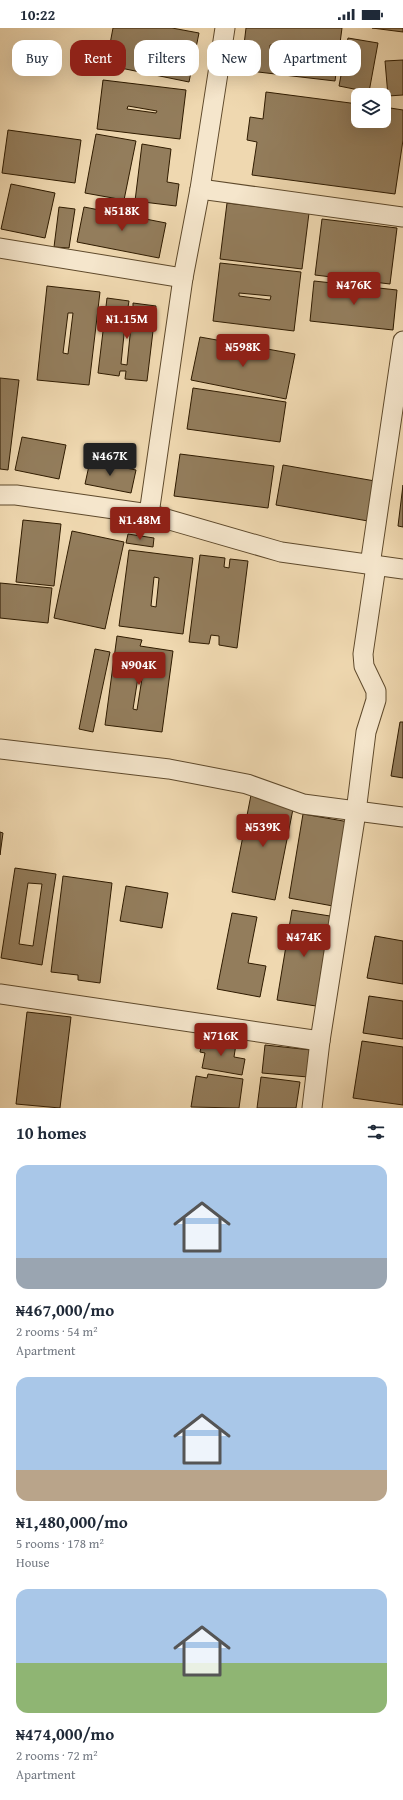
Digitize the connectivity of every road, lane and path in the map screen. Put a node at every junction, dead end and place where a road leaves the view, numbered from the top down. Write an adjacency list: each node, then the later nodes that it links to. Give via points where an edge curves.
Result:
1 (225, 28): 2 (street)
2 (200, 189): 3 (street); 5 (street)
3 (403, 217)
4 (0, 248): 5 (street)
5 (183, 278): 8 (street)
6 (403, 341): 9 (street)
7 (0, 495): 8 (street, via 16,495)
8 (149, 514): 9 (street, via 281,552)
9 (373, 565): 10 (street); 12 (street, via 363,654 364,666 376,691 376,700 366,732)
10 (403, 569)
11 (0, 749): 12 (street, via 169,769 247,784 303,804)
12 (356, 812): 13 (street); 15 (street)
13 (403, 817)
14 (0, 994): 15 (street)
15 (320, 1041): 16 (street)
16 (312, 1108)

